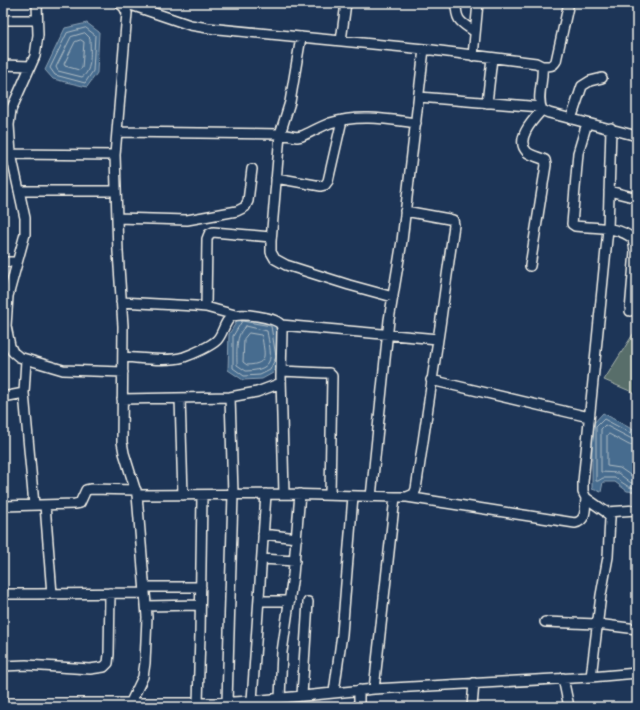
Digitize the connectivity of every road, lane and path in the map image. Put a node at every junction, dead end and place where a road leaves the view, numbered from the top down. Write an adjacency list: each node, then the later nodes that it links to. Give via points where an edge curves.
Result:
1 (37, 3): 9 (street)
2 (119, 3): 28 (street, via 127,13)
3 (346, 3): 12 (street)
4 (456, 3): 10 (street, via 459,20)
5 (478, 3): 10 (street)
6 (129, 4): 11 (street, via 190,25)
7 (568, 7): 18 (street, via 556,61 554,65)
8 (3, 20): 9 (street)
9 (37, 20): 17 (street, via 37,45)
10 (475, 32): 14 (street)
11 (301, 37): 12 (street); 29 (street, via 290,102)
12 (341, 41): 13 (street)
13 (424, 49): 14 (street); 20 (street)
14 (473, 56): 15 (street)
15 (492, 58): 18 (street, via 536,63); 21 (street)
16 (3, 65): 17 (street)
17 (30, 66): 31 (street, via 11,110)
18 (542, 66): 22 (street, via 539,103)
19 (602, 78): 23 (street, via 582,86)
20 (419, 96): 21 (street); 26 (street)
21 (487, 103): 22 (street)
22 (541, 109): 23 (street); 45 (street, via 526,128 523,140 528,153 545,160 546,165)
23 (571, 119): 25 (street)
24 (342, 120): 26 (street, via 365,117); 29 (street, via 302,136); 34 (street, via 325,185)
25 (587, 122): 27 (street); 41 (street, via 578,153 572,224)
26 (416, 123): 39 (street)
27 (611, 128): 30 (street); 37 (street)
28 (117, 132): 29 (street); 32 (street)
29 (280, 134): 34 (street)
30 (637, 136)
31 (11, 154): 32 (street); 36 (street)
32 (115, 154): 35 (street)
33 (252, 169): 40 (street, via 248,201 245,207 237,211 187,220)
34 (276, 178): 42 (street)
35 (116, 190): 36 (street); 40 (street)
36 (19, 191): 44 (street, via 25,218 25,234)
37 (609, 191): 38 (street); 41 (street)
38 (637, 198)
39 (405, 211): 46 (street); 54 (street, via 453,220)
40 (117, 218): 47 (street)
41 (608, 229): 49 (street, via 624,233 633,240); 66 (street)
42 (271, 237): 46 (street, via 271,252 275,259 286,265); 48 (street, via 213,232 209,234)
43 (3, 262): 44 (street)
44 (17, 262): 51 (street, via 8,296)
45 (530, 266)
46 (394, 297): 53 (street)
47 (121, 302): 48 (street); 55 (street)
48 (206, 307): 50 (street)
49 (630, 311)
50 (235, 315): 52 (street, via 268,318); 55 (street, via 230,318 218,340 184,357)
51 (5, 325): 56 (street, via 13,352)
52 (281, 325): 53 (street); 57 (street)
53 (388, 334): 54 (street); 76 (street)
54 (438, 339): 59 (street)
55 (123, 357): 58 (street)
56 (26, 360): 58 (street, via 63,370); 61 (street)
57 (281, 371): 60 (street); 74 (street, via 325,373 332,376)
58 (123, 372): 65 (street)
59 (431, 380): 66 (street); 78 (street, via 416,489 414,494)
60 (281, 383): 63 (street, via 257,392); 70 (street)
61 (24, 393): 62 (street); 80 (street)
62 (3, 397)
63 (230, 397): 64 (street); 68 (street)
64 (180, 398): 65 (street); 72 (street)
65 (122, 400): 67 (street, via 122,442)
66 (589, 417): 79 (street, via 583,482)
67 (137, 493): 72 (street); 81 (street, via 91,489 86,490 80,503); 90 (street)
68 (234, 494): 69 (street); 73 (street); 112 (street)
69 (266, 494): 70 (street); 85 (street)
70 (284, 494): 71 (street)
71 (300, 494): 74 (street); 86 (street)
72 (183, 495): 73 (street)
73 (202, 495): 89 (street)
74 (330, 495): 75 (street)
75 (353, 496): 76 (street); 109 (street, via 342,634)
76 (371, 497): 77 (street)
77 (395, 497): 78 (street); 107 (street)
78 (407, 497): 79 (street, via 575,523 583,519)
79 (586, 498): 84 (street)
80 (34, 505): 81 (street); 82 (street)
81 (45, 505): 93 (street)
82 (3, 506)
83 (637, 510): 84 (street)
84 (606, 512): 100 (street, via 610,518 610,530)
85 (263, 534): 86 (street); 87 (street)
86 (297, 538): 88 (street)
87 (262, 559): 88 (street); 94 (street)
88 (295, 561): 95 (street)
89 (201, 587): 90 (street); 97 (street)
90 (145, 590): 91 (street); 98 (street)
91 (110, 593): 93 (street); 102 (street, via 110,654 104,667 90,669)
92 (3, 594): 93 (street)
93 (52, 594)
94 (259, 601): 95 (street); 111 (street)
95 (290, 601): 113 (street, via 282,652)
96 (308, 602): 110 (street)
97 (200, 605): 98 (street); 115 (street)
98 (146, 606): 116 (street, via 143,678)
99 (545, 622): 100 (street)
100 (598, 624): 101 (street); 104 (street)
101 (637, 629)
102 (3, 666)
103 (637, 673): 104 (street)
104 (591, 677): 105 (street)
105 (563, 678): 106 (street); 119 (street)
106 (474, 683): 107 (street); 118 (street)
107 (374, 689): 108 (street)
108 (359, 690): 109 (street); 117 (street)
109 (334, 692): 110 (street)
110 (302, 695): 113 (street)
111 (252, 701): 112 (street); 113 (street)
112 (227, 702): 115 (street)
113 (285, 702)
114 (3, 703): 116 (street)
115 (198, 703): 116 (street)
116 (130, 706)
117 (359, 707)
118 (472, 707)
119 (569, 707)

